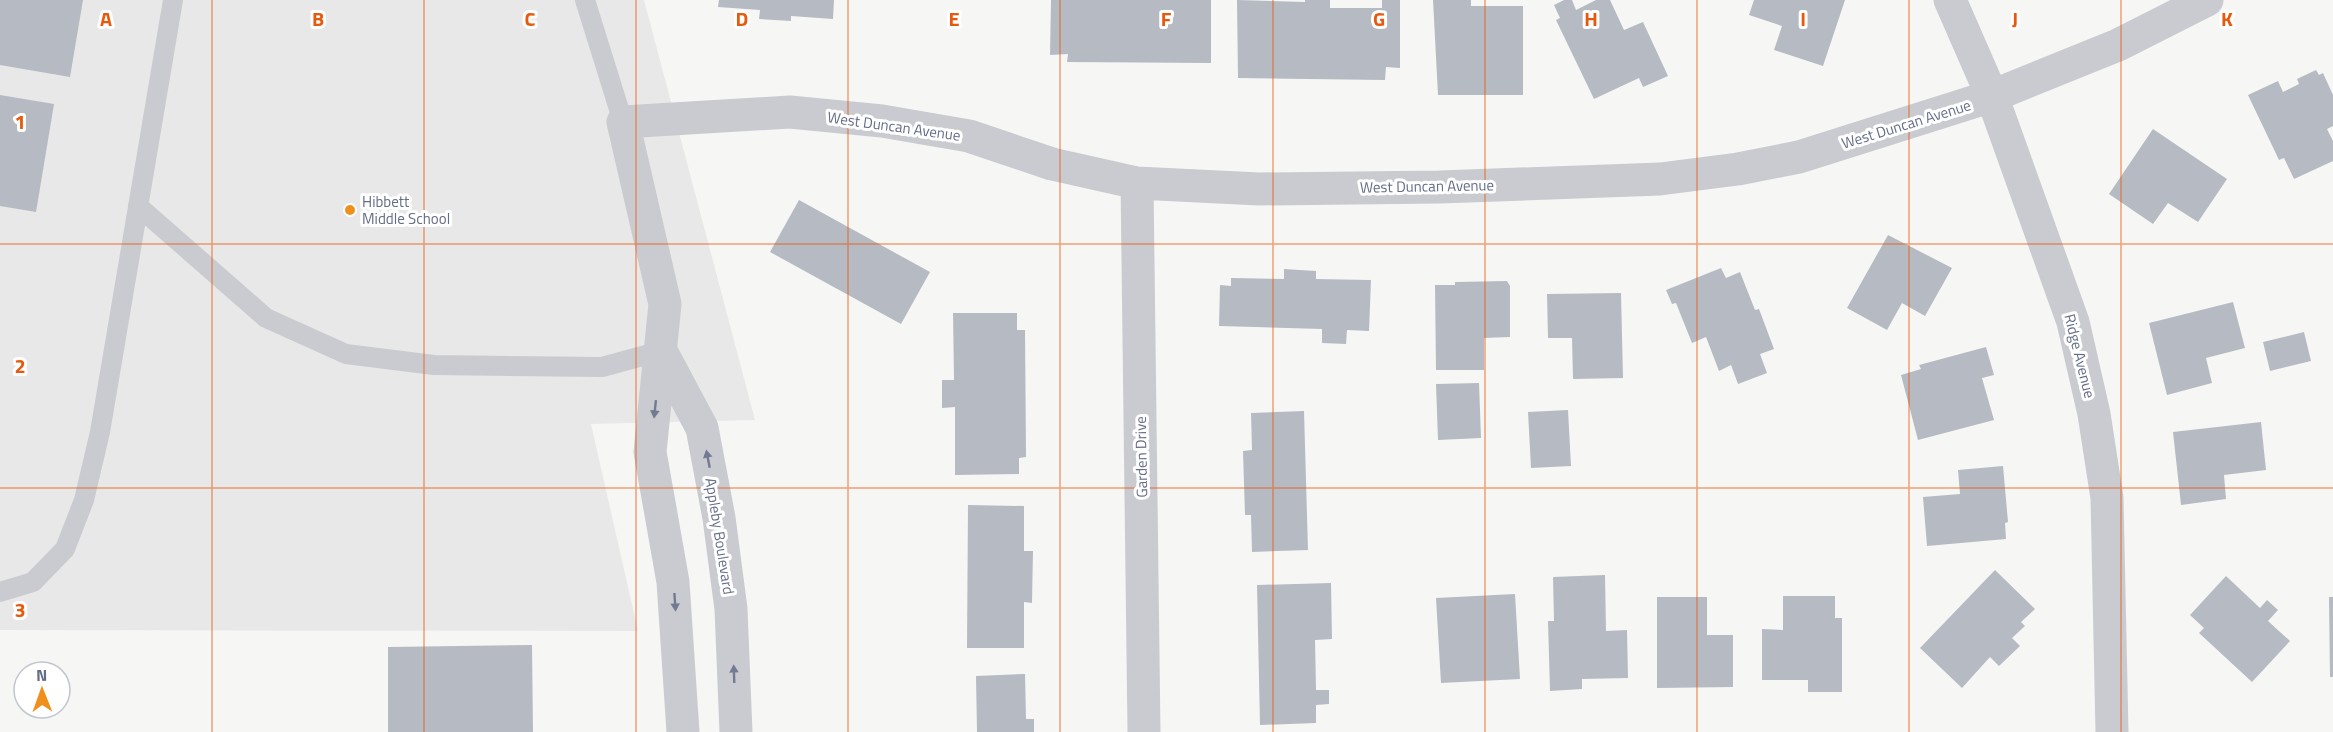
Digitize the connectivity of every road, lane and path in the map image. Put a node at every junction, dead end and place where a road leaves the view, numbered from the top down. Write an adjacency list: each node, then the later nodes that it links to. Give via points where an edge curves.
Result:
1 (173, 0): 8 (lane)
2 (585, 0): 6 (lane)
3 (1950, 0): 5 (street, Ridge Avenue)
4 (2207, 0): 5 (street, West Duncan Avenue, via 2118,45)
5 (1992, 96): 7 (street, West Duncan Avenue, via 1799,157 1660,179 1259,189); 14 (street, Ridge Avenue, via 2073,322 2094,414 2107,498)
6 (623, 122): 7 (street, West Duncan Avenue, via 790,112 882,121 969,136 1052,164); 9 (street, via 665,304)
7 (1137, 183): 13 (street, Garden Drive)
8 (138, 206): 9 (lane, via 266,318 346,354 434,365 602,367); 10 (lane, via 100,432 84,500 65,549 33,582)
9 (661, 351): 11 (street, one-way to 11, via 650,452 673,582); 12 (street, Appleby Boulevard, one-way to 9, via 731,609 702,428)
10 (0, 592)
11 (683, 732)
12 (736, 732)
13 (1144, 732)
14 (2112, 732)

